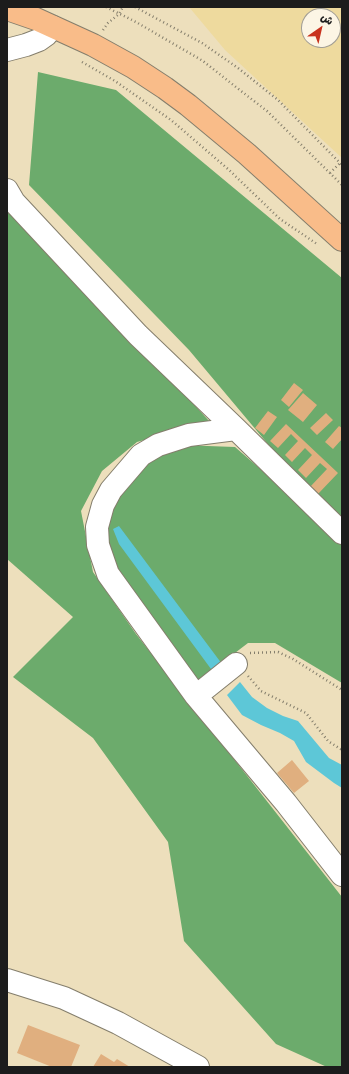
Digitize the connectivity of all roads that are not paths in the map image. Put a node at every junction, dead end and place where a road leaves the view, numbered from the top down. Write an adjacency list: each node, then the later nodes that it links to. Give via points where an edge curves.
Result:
1 (7, 9): 2 (main road)
2 (53, 27): 3 (street, via 39,40); 5 (main road, via 111,54 188,104)
3 (7, 50)
4 (7, 190): 6 (street, via 14,202 138,335)
5 (342, 240)
6 (236, 429): 7 (street); 9 (street, via 189,435 158,444 141,455 111,490 103,505 97,527 98,545 108,574)
7 (342, 533)
8 (236, 664): 9 (street)
9 (196, 696): 10 (street, via 286,803)
10 (342, 875)
11 (7, 980): 12 (street, via 64,998 118,1023)
12 (198, 1067)

